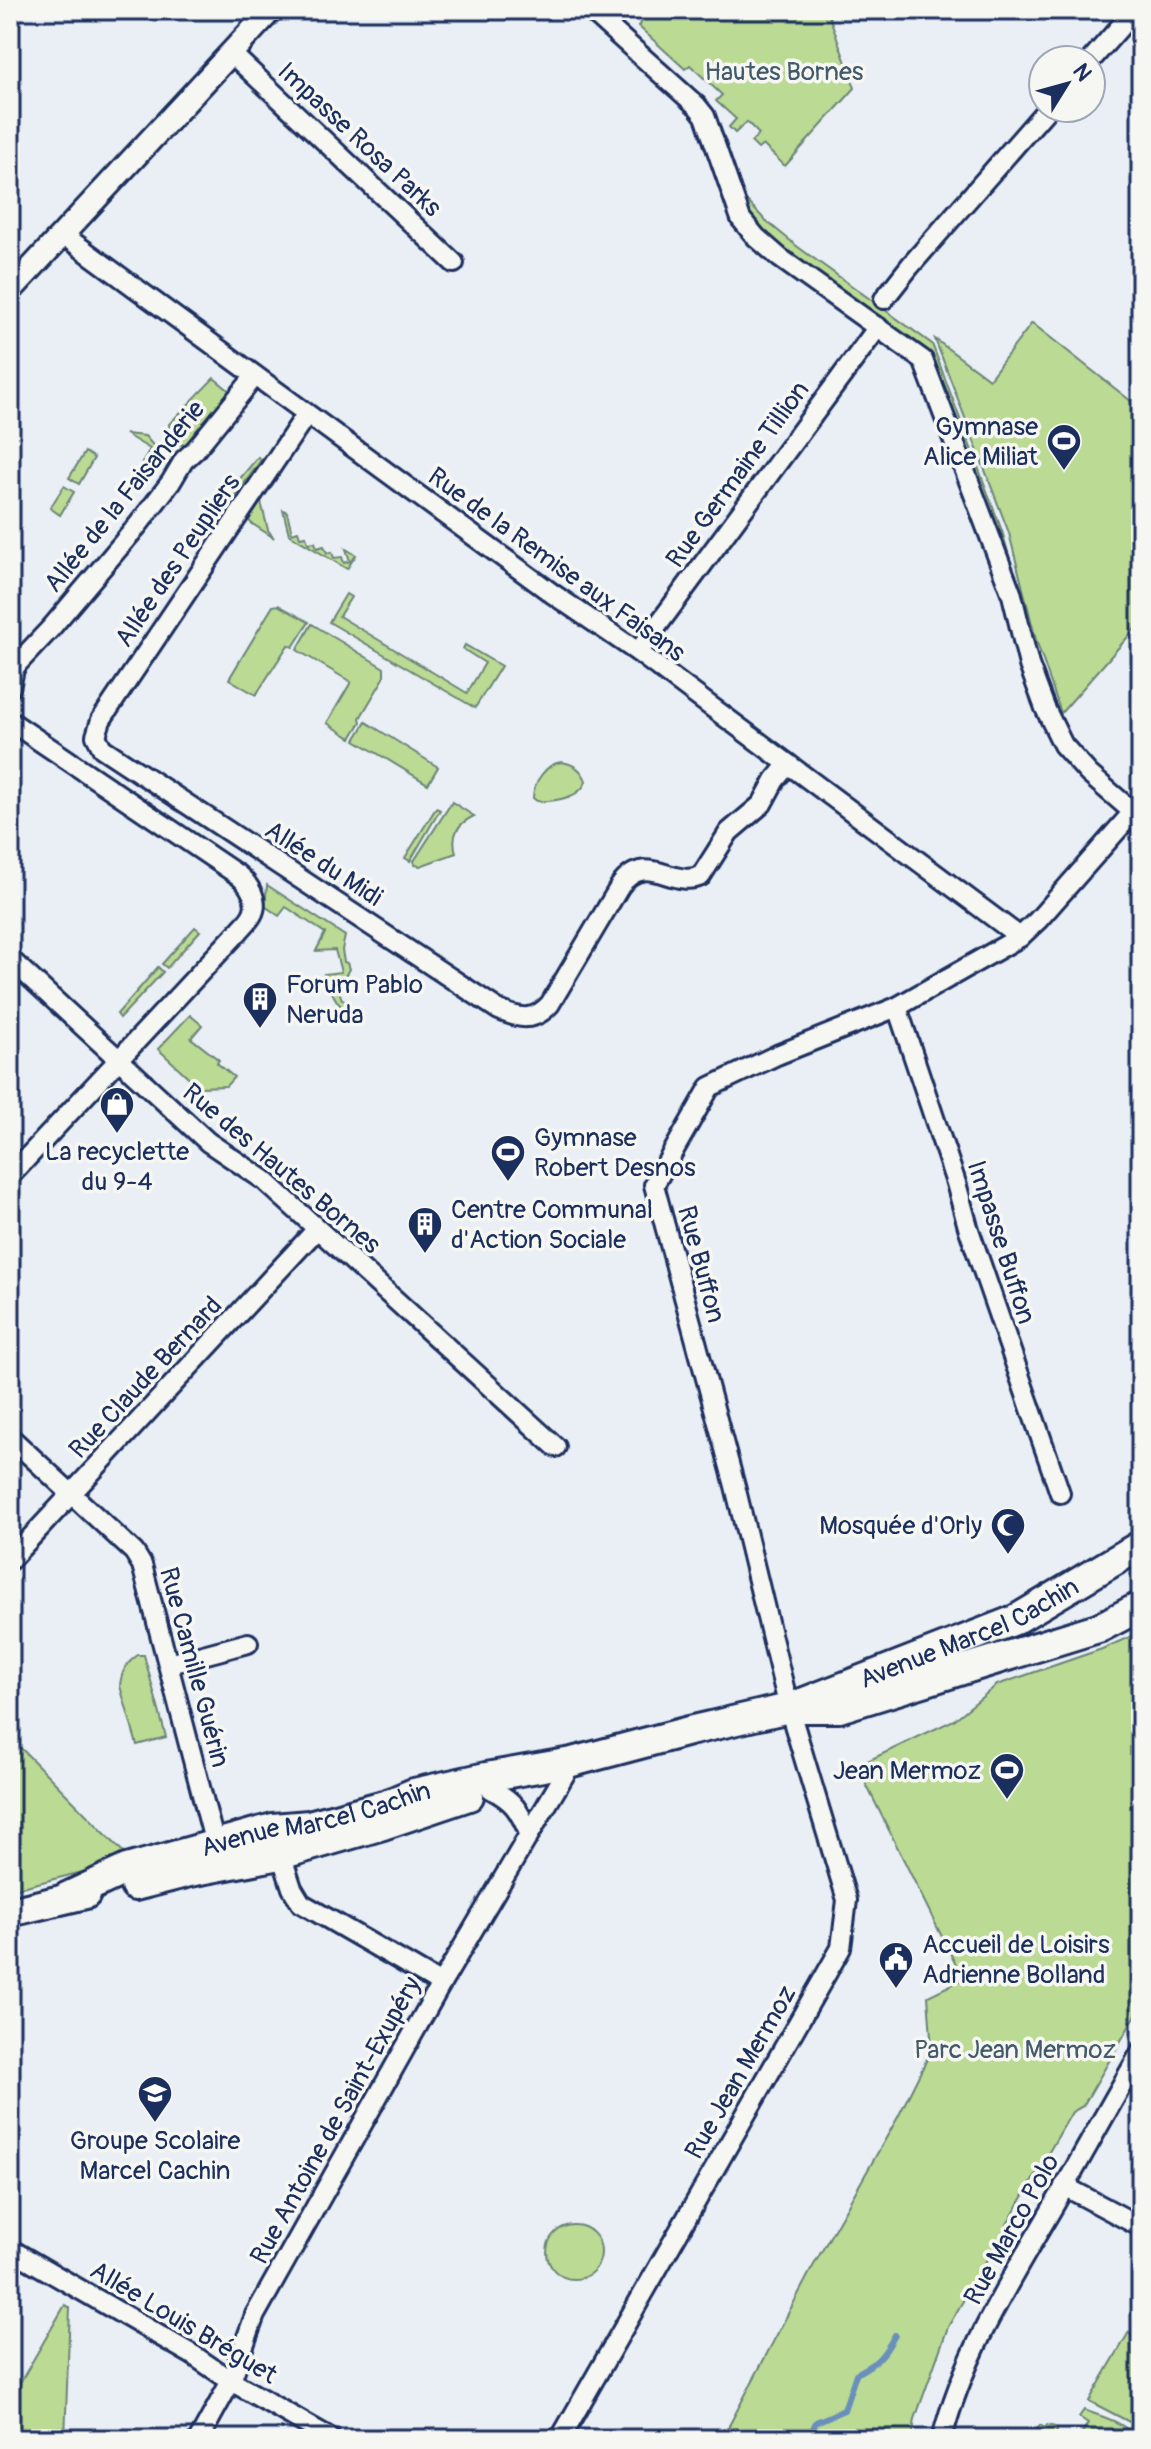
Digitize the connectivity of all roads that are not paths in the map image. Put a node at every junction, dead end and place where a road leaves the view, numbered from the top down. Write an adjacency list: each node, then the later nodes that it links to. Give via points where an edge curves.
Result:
1 (271, 10): 5 (street)
2 (590, 10): 11 (street, via 705,116 741,219 756,237)
3 (1135, 10): 4 (street)
4 (1105, 44)
5 (231, 53): 7 (street); 8 (street, Impasse Rosa Parks)
6 (1034, 124): 10 (street)
7 (62, 234): 9 (street); 12 (street, Rue de la Remise aux Faisans)
8 (454, 263)
9 (10, 291)
10 (884, 299)
11 (878, 327): 14 (street, Rue Germaine Tillion); 19 (street, via 923,360 1012,595 1029,665 1063,745 1089,774)
12 (255, 376): 13 (street, Rue de la Remise aux Faisans); 15 (street, Allée de la Faisanderie, via 138,525 18,663)
13 (306, 415): 14 (street, Rue de la Remise aux Faisans); 17 (street, Allée des Peupliers, via 101,720)
14 (638, 652): 18 (street, Rue de la Remise aux Faisans)
15 (10, 688)
16 (10, 721): 23 (street, via 238,875 251,890 254,914)
17 (96, 736): 18 (street, Allée du Midi, via 102,748 499,1010 522,1019 542,1013 557,993 624,881 643,870 688,880 701,876 729,832 762,804)
18 (788, 764): 20 (street, Rue de la Remise aux Faisans)
19 (1137, 808): 20 (street, Rue Buffon)
20 (1020, 937): 22 (street, Rue Buffon)
21 (10, 959): 23 (street, Rue des Hautes Bornes)
22 (897, 1007): 28 (street, Impasse Buffon); 35 (street, Rue Buffon, via 710,1087 654,1185)
23 (118, 1060): 24 (street); 25 (street, Rue des Hautes Bornes, via 208,1142 264,1180)
24 (10, 1176)
25 (317, 1229): 27 (street, Rue des Hautes Bornes); 29 (street, Rue Claude Bernard)
26 (10, 1437): 29 (street, Rue Camille Guérin)
27 (556, 1447)
28 (1060, 1493)
29 (72, 1495): 31 (street, Rue Claude Bernard); 34 (street, Rue Camille Guérin, via 142,1565)
30 (1141, 1545): 35 (main road, Avenue Marcel Cachin, via 1015,1620)
31 (10, 1560)
32 (1141, 1606): 35 (main road, Avenue Marcel Cachin, via 1101,1627 839,1708)
33 (248, 1643): 34 (street)
34 (169, 1664): 40 (street, Rue Camille Guérin)
35 (789, 1708): 36 (main road, Avenue Marcel Cachin); 50 (street, Rue Jean Mermoz, via 847,1900 841,1948)
36 (572, 1762): 37 (main road, Avenue Marcel Cachin); 38 (street, Rue Antoine de Saint-Exupéry); 39 (main road, Avenue Marcel Cachin, via 414,1793 309,1825)
37 (491, 1789): 38 (street, via 518,1808); 39 (main road, Avenue Marcel Cachin, via 383,1825)
38 (529, 1833): 42 (street, Rue Antoine de Saint-Exupéry)
39 (277, 1841): 40 (main road, Avenue Marcel Cachin); 42 (street, via 301,1903)
40 (218, 1855): 41 (main road, Avenue Marcel Cachin, via 127,1869 67,1897)
41 (10, 1912)
42 (441, 1984): 47 (street, Rue Antoine de Saint-Exupéry, via 255,2315)
43 (1141, 2052): 44 (street, Rue Marco Polo)
44 (1064, 2186): 45 (street); 51 (street, Rue Marco Polo, via 980,2337 950,2406)
45 (1141, 2227)
46 (10, 2249): 47 (street, Allée Louis Bréguet)
47 (231, 2381): 48 (street, Rue Antoine de Saint-Exupéry); 49 (street, Allée Louis Bréguet)
48 (199, 2439)
49 (332, 2439)
50 (560, 2439)
51 (942, 2439)

